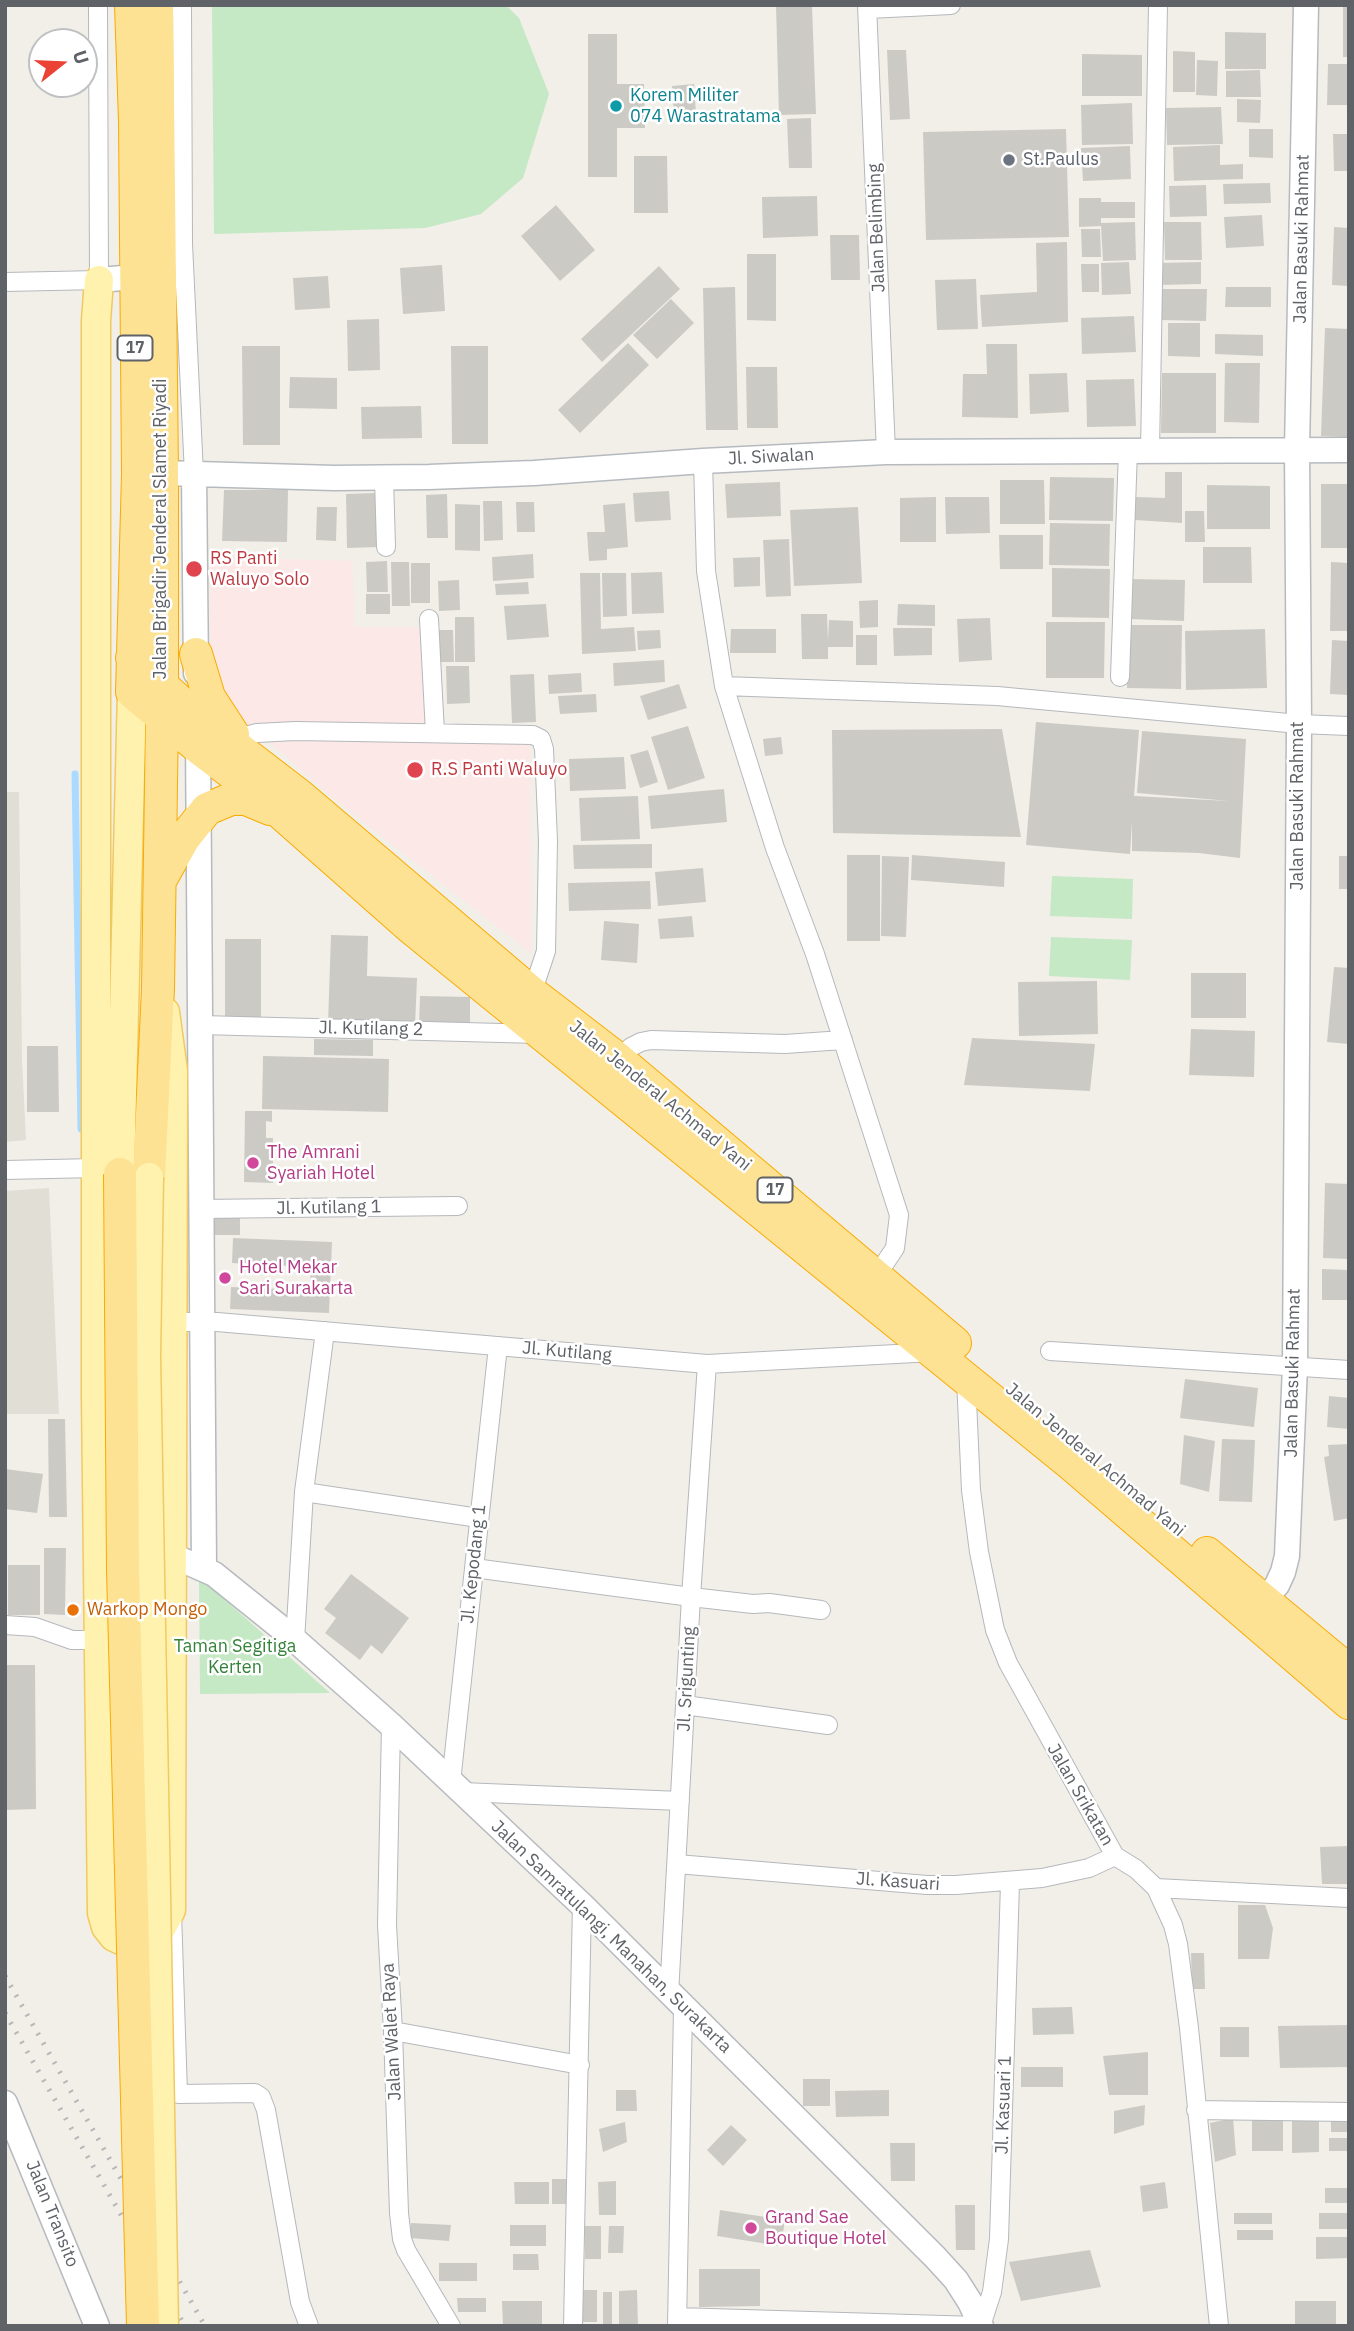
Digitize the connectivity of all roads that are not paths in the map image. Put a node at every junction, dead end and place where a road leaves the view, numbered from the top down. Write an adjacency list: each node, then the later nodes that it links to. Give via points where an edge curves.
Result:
1 (97, 5): 10 (street)
2 (131, 5): 9 (highway, Jalan Brigadir Jenderal Slamet Riyadi / 17)
3 (157, 5): 17 (highway, Jalan Brigadir Jenderal Slamet Riyadi / 17)
4 (182, 5): 18 (street, via 183,244)
5 (951, 5): 8 (street)
6 (1158, 5): 13 (street)
7 (1307, 5): 12 (street, Jalan Basuki Rahmat)
8 (868, 7): 15 (street, Jalan Belimbing)
9 (135, 277): 10 (street); 25 (highway, Jalan Brigadir Jenderal Slamet Riyadi / 17, via 138,474 132,658)
10 (89, 280): 11 (street); 43 (main road, via 96,321)
11 (5, 282)
12 (1297, 449): 13 (street, Jl. Siwalan); 14 (street, Jl. Siwalan); 28 (street, Jalan Basuki Rahmat)
13 (1139, 450): 15 (street, Jl. Siwalan); 23 (street)
14 (1349, 450)
15 (886, 452): 16 (street, Jl. Siwalan)
16 (703, 461): 19 (street, Jl. Siwalan, via 534,474); 24 (street, via 706,571)
17 (162, 473): 18 (street, Jl. Siwalan); 25 (highway, Jalan Brigadir Jenderal Slamet Riyadi / 17)
18 (194, 474): 19 (street, Jl. Siwalan); 22 (street)
19 (384, 478): 20 (street)
20 (386, 547)
21 (429, 619): 30 (street)
22 (196, 654): 26 (street); 31 (highway)
23 (1120, 677)
24 (724, 686): 28 (street, via 998,696); 40 (street)
25 (147, 687): 26 (highway, Jalan Jenderal Achmad Yani / 17); 27 (highway, 17); 43 (main road)
26 (197, 716): 31 (highway, Jalan Jenderal Achmad Yani / 17)
27 (162, 718): 31 (highway, 17); 34 (highway)
28 (1299, 724): 29 (street); 54 (street, Jalan Basuki Rahmat)
29 (1349, 726)
30 (435, 733): 31 (street, via 257,733); 37 (street, via 533,735 541,739 548,841 546,951)
31 (228, 746): 32 (street); 33 (highway, Jalan Jenderal Achmad Yani / 17, via 258,793); 35 (highway, Jalan Jenderal Achmad Yani / 17, via 299,795)
32 (199, 817): 33 (highway, via 216,804 246,799); 34 (highway); 38 (street)
33 (292, 823): 35 (highway, Jalan Jenderal Achmad Yani / 17)
34 (159, 881): 36 (highway)
35 (420, 917): 37 (highway, Jalan Jenderal Achmad Yani / 17); 39 (highway, Jalan Jenderal Achmad Yani / 17)
36 (158, 989): 43 (highway); 47 (main road, via 168,1022 173,1071)
37 (532, 993): 41 (highway, Jalan Jenderal Achmad Yani / 17)
38 (201, 1025): 39 (street, Jl. Kutilang 2); 45 (street)
39 (542, 1034): 52 (highway, Jalan Jenderal Achmad Yani / 17)
40 (843, 1040): 41 (street, via 785,1045 651,1040 631,1047); 46 (street, via 900,1215)
41 (618, 1059): 46 (highway, Jalan Jenderal Achmad Yani / 17)
42 (5, 1170): 43 (street)
43 (122, 1173): 66 (main road, via 96,1395); 90 (highway, bridge, via 123,1570); 91 (main road, bridge, via 146,1371)
44 (458, 1206): 45 (street, Jl. Kutilang 1)
45 (201, 1209): 48 (street)
46 (886, 1262): 63 (highway, Jalan Jenderal Achmad Yani / 17, via 966,1353)
47 (172, 1322): 48 (street, Jl. Kutilang); 59 (main road)
48 (201, 1322): 49 (street, Jl. Kutilang); 61 (street)
49 (325, 1331): 50 (street, Jl. Kutilang); 57 (street)
50 (498, 1346): 53 (street, Jl. Kutilang); 58 (street, Jl. Kepodang 1)
51 (1050, 1351): 54 (street)
52 (934, 1352): 53 (street, Jl. Kutilang); 56 (highway, Jalan Jenderal Achmad Yani / 17)
53 (707, 1364): 62 (street, Jl. Srigunting)
54 (1295, 1366): 55 (street); 63 (street, Jalan Basuki Rahmat, via 1285,1564 1278,1585)
55 (1349, 1370)
56 (966, 1378): 63 (highway, Jalan Jenderal Achmad Yani / 17); 75 (street, Jalan Srikatan, via 973,1502 995,1630 1036,1717)
57 (304, 1492): 58 (street); 67 (street)
58 (479, 1518): 60 (street, Jl. Kepodang 1)
59 (172, 1555): 61 (street, Jalan Samratulangi, Manahan, Surakarta); 81 (main road)
60 (474, 1568): 62 (street); 73 (street, Jl. Kepodang 1)
61 (209, 1571): 67 (street, Jalan Samratulangi, Manahan, Surakarta)
62 (691, 1597): 64 (street); 70 (street, Jl. Srigunting)
63 (1257, 1609): 68 (highway, Jalan Jenderal Achmad Yani / 17); 69 (highway, Jalan Jenderal Achmad Yani / 17)
64 (821, 1610)
65 (5, 1625): 66 (street)
66 (87, 1640): 81 (main road, via 106,1927 119,1940 140,1940 162,1927)
67 (295, 1641): 72 (street, Jalan Samratulangi, Manahan, Surakarta)
68 (1349, 1671)
69 (1349, 1703)
70 (685, 1705): 71 (street); 74 (street, Jl. Srigunting)
71 (828, 1725)
72 (391, 1726): 73 (street, Jalan Samratulangi, Manahan, Surakarta); 83 (street, Jalan Walet Raya, via 387,1925)
73 (456, 1787): 74 (street); 80 (street, Jalan Samratulangi, Manahan, Surakarta)
74 (680, 1801): 76 (street, Jl. Srigunting)
75 (1115, 1856): 77 (street, Jl. Kasuari, via 1072,1873); 78 (street, Jalan Srikatan)
76 (677, 1864): 77 (street, Jl. Kasuari, via 926,1885); 82 (street, Jl. Srigunting)
77 (1010, 1883): 95 (street, Jl. Kasuari 1, via 1000,2226 992,2292)
78 (1156, 1888): 79 (street); 86 (street, Jalan Srikatan, via 1178,1944)
79 (1349, 1898)
80 (582, 1905): 82 (street, Jalan Samratulangi, Manahan, Surakarta); 84 (street)
81 (172, 1910): 92 (street, via 178,2094 254,2093 261,2097 300,2302)
82 (676, 2001): 88 (street, Jl. Srigunting); 95 (street, Jalan Samratulangi, Manahan, Surakarta, via 935,2257 956,2280)
83 (393, 2031): 84 (street); 93 (street, Jalan Walet Raya, via 402,2239)
84 (580, 2065): 94 (street)
85 (5, 2103): 89 (street, Jalan Transito)
86 (1196, 2110): 87 (street); 96 (street, Jalan Srikatan)
87 (1349, 2112)
88 (677, 2322): 95 (street)
89 (97, 2326)
90 (143, 2326)
91 (164, 2326)
92 (309, 2326)
93 (451, 2326)
94 (573, 2326)
95 (979, 2326)
96 (1219, 2326)

